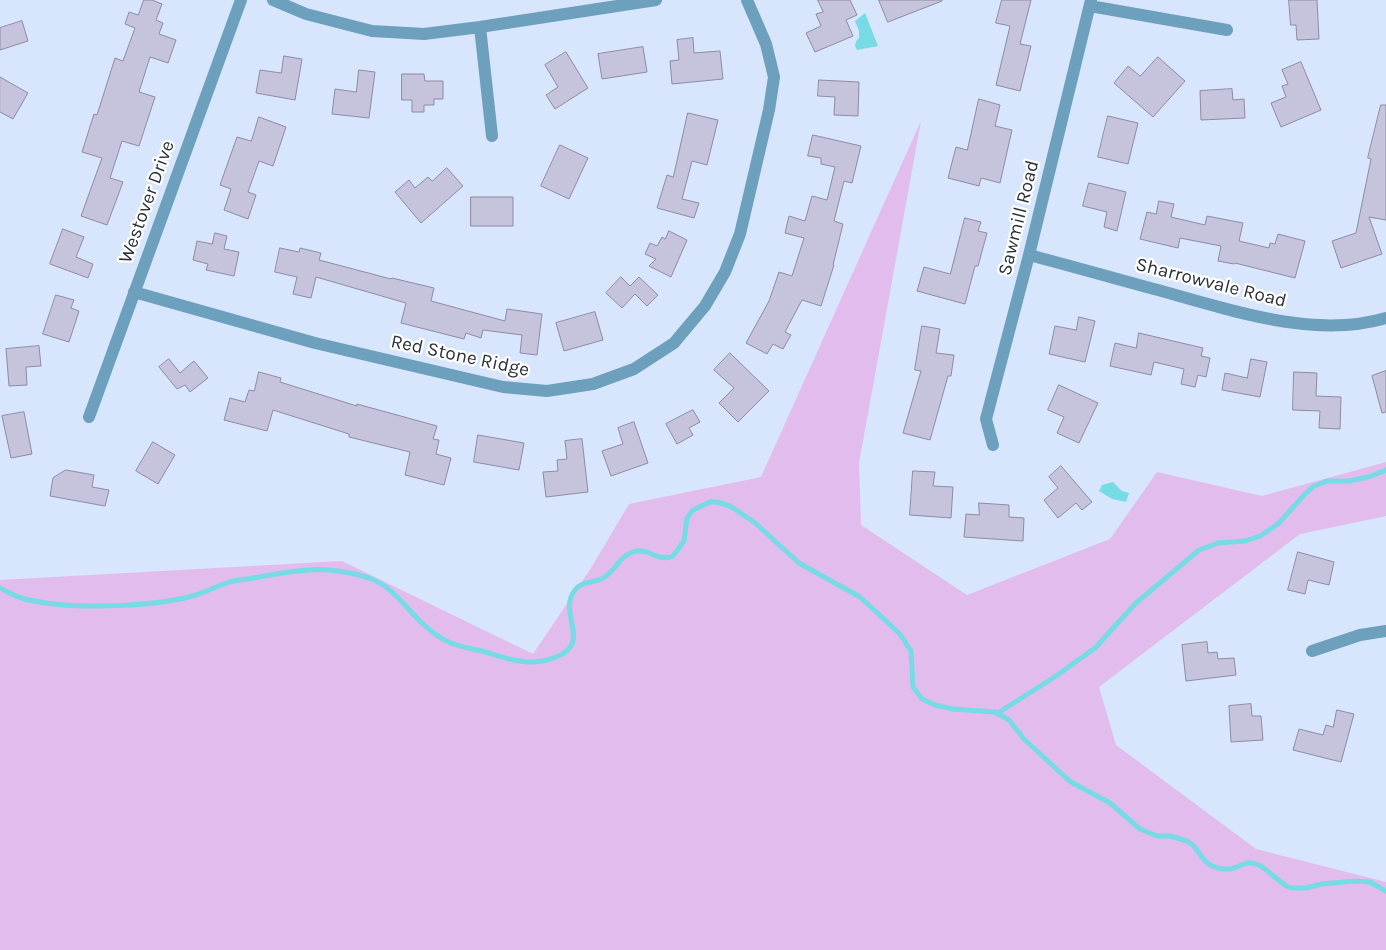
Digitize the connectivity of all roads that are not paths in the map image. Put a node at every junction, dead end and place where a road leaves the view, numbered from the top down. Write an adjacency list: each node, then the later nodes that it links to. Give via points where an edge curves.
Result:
1 (241, 0): 10 (street, Westover Drive)
2 (273, 0): 6 (street, via 306,14 372,32 424,34)
3 (656, 0): 6 (street)
4 (747, 0): 10 (street, Red Stone Ridge, via 766,44 774,77 740,234 725,272 705,306 674,343 634,368 593,384 547,391 503,387 315,343)
5 (1091, 3): 7 (street); 9 (street, Sawmill Road)
6 (480, 27): 8 (street)
7 (1227, 30)
8 (492, 136)
9 (1029, 255): 11 (street, Sharrowvale Road, via 1246,315 1344,325); 13 (street, Sawmill Road, via 986,419)
10 (134, 292): 12 (street, Westover Drive)
11 (1386, 318)
12 (89, 417)
13 (993, 445)
14 (1386, 631): 15 (street, via 1360,635)
15 (1312, 651)

